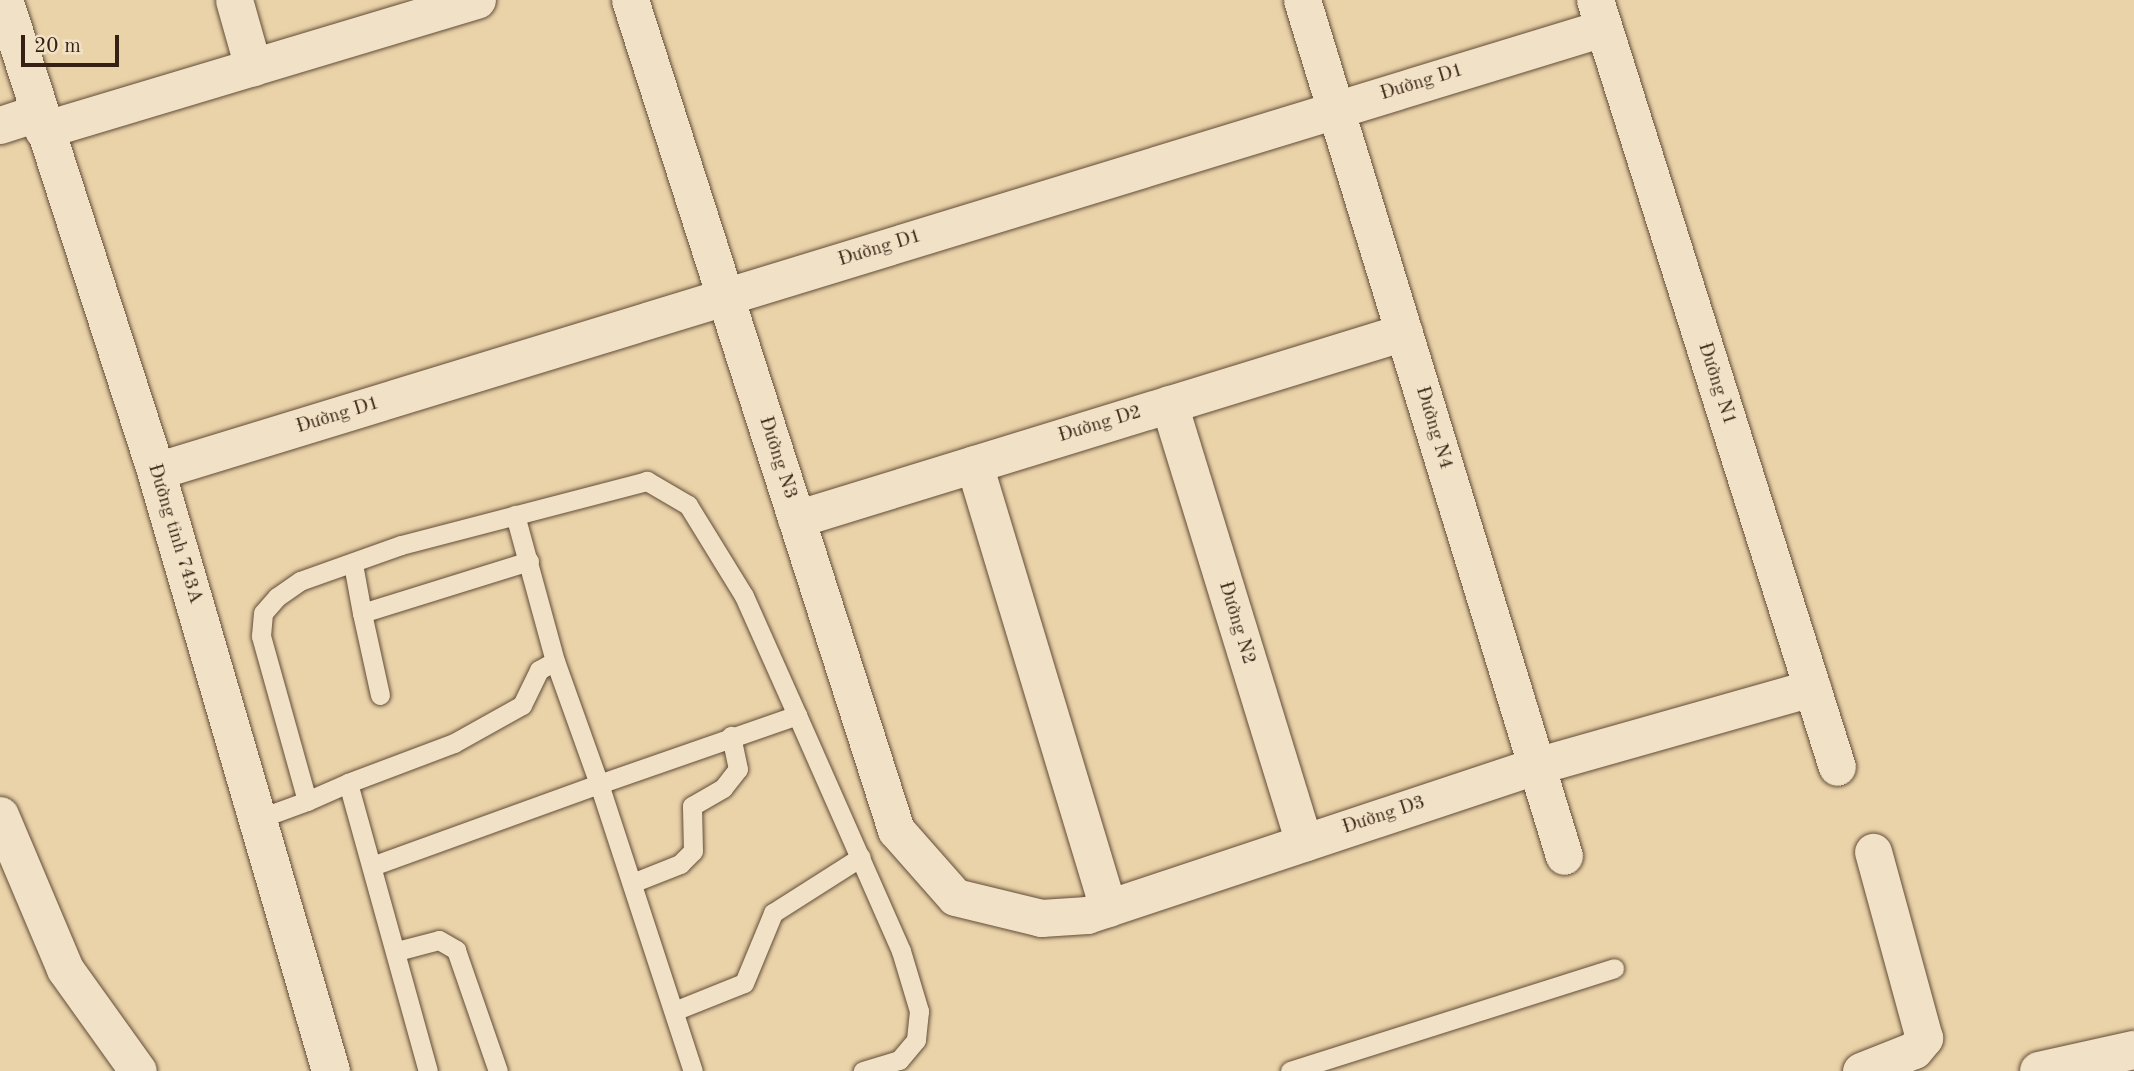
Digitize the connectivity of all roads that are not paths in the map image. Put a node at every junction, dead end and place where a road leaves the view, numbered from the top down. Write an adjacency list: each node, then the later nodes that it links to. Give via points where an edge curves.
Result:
1 (4, 0): 10 (main road, Đường tỉnh 743A)
2 (234, 0): 8 (street)
3 (477, 0): 6 (street)
4 (630, 0): 12 (street, Đường N3)
5 (1302, 0): 9 (street, Đường N4)
6 (428, 7): 8 (street)
7 (1599, 14): 9 (street, Đường D1); 23 (street, Đường N1)
8 (253, 67): 10 (street)
9 (1335, 109): 12 (street, Đường D1); 13 (street, Đường N4)
10 (40, 121): 11 (street); 16 (main road, Đường tỉnh 743A)
11 (0, 125)
12 (725, 297): 16 (street, Đường D1); 18 (street, Đường N3)
13 (1404, 332): 14 (street, Đường D2); 27 (street, Đường N4)
14 (1169, 404): 15 (street, Đường D2); 34 (street, Đường N2)
15 (974, 464): 18 (street, Đường D2); 41 (street)
16 (156, 471): 33 (main road, Đường tỉnh 743A)
17 (515, 515): 19 (lane); 20 (lane); 25 (lane, via 647,481 669,489 688,505 744,596)
18 (796, 519): 40 (street, Đường N3, via 896,830)
19 (529, 561): 21 (lane); 22 (lane)
20 (353, 564): 21 (lane); 31 (lane, via 300,581 263,612 261,636)
21 (362, 613): 24 (lane)
22 (555, 660): 29 (lane, via 539,670 522,705 454,743); 30 (lane)
23 (1812, 688): 27 (street, Đường D3); 28 (street, Đường N1)
24 (380, 695)
25 (797, 715): 26 (lane); 37 (lane)
26 (731, 736): 30 (lane); 39 (lane, via 738,769 723,788 692,806 693,851 680,864)
27 (1536, 766): 34 (street, Đường D3); 36 (street, Đường N4)
28 (1837, 768)
29 (348, 783): 31 (lane); 38 (lane)
30 (599, 784): 38 (lane); 39 (lane)
31 (307, 800): 33 (lane)
32 (0, 815): 46 (street, via 65,969)
33 (258, 819): 47 (main road, Đường tỉnh 743A)
34 (1304, 842): 41 (street, Đường D3)
35 (1873, 852): 53 (street, via 1924,1038 1914,1050)
36 (1564, 856)
37 (861, 857): 44 (lane, via 773,913 744,983); 51 (lane, via 919,1011 916,1040 899,1060)
38 (372, 866): 42 (lane)
39 (632, 883): 44 (lane)
40 (955, 897): 41 (street, Đường D3, via 1041,918)
41 (1108, 908)
42 (397, 951): 48 (lane); 49 (lane, via 439,940 456,950)
43 (1614, 968): 52 (lane)
44 (674, 1011): 50 (lane)
45 (2134, 1050): 54 (main road)
46 (138, 1071)
47 (331, 1071)
48 (428, 1071)
49 (499, 1071)
50 (693, 1071)
51 (863, 1071)
52 (1290, 1071)
53 (1861, 1071)
54 (2039, 1071)

